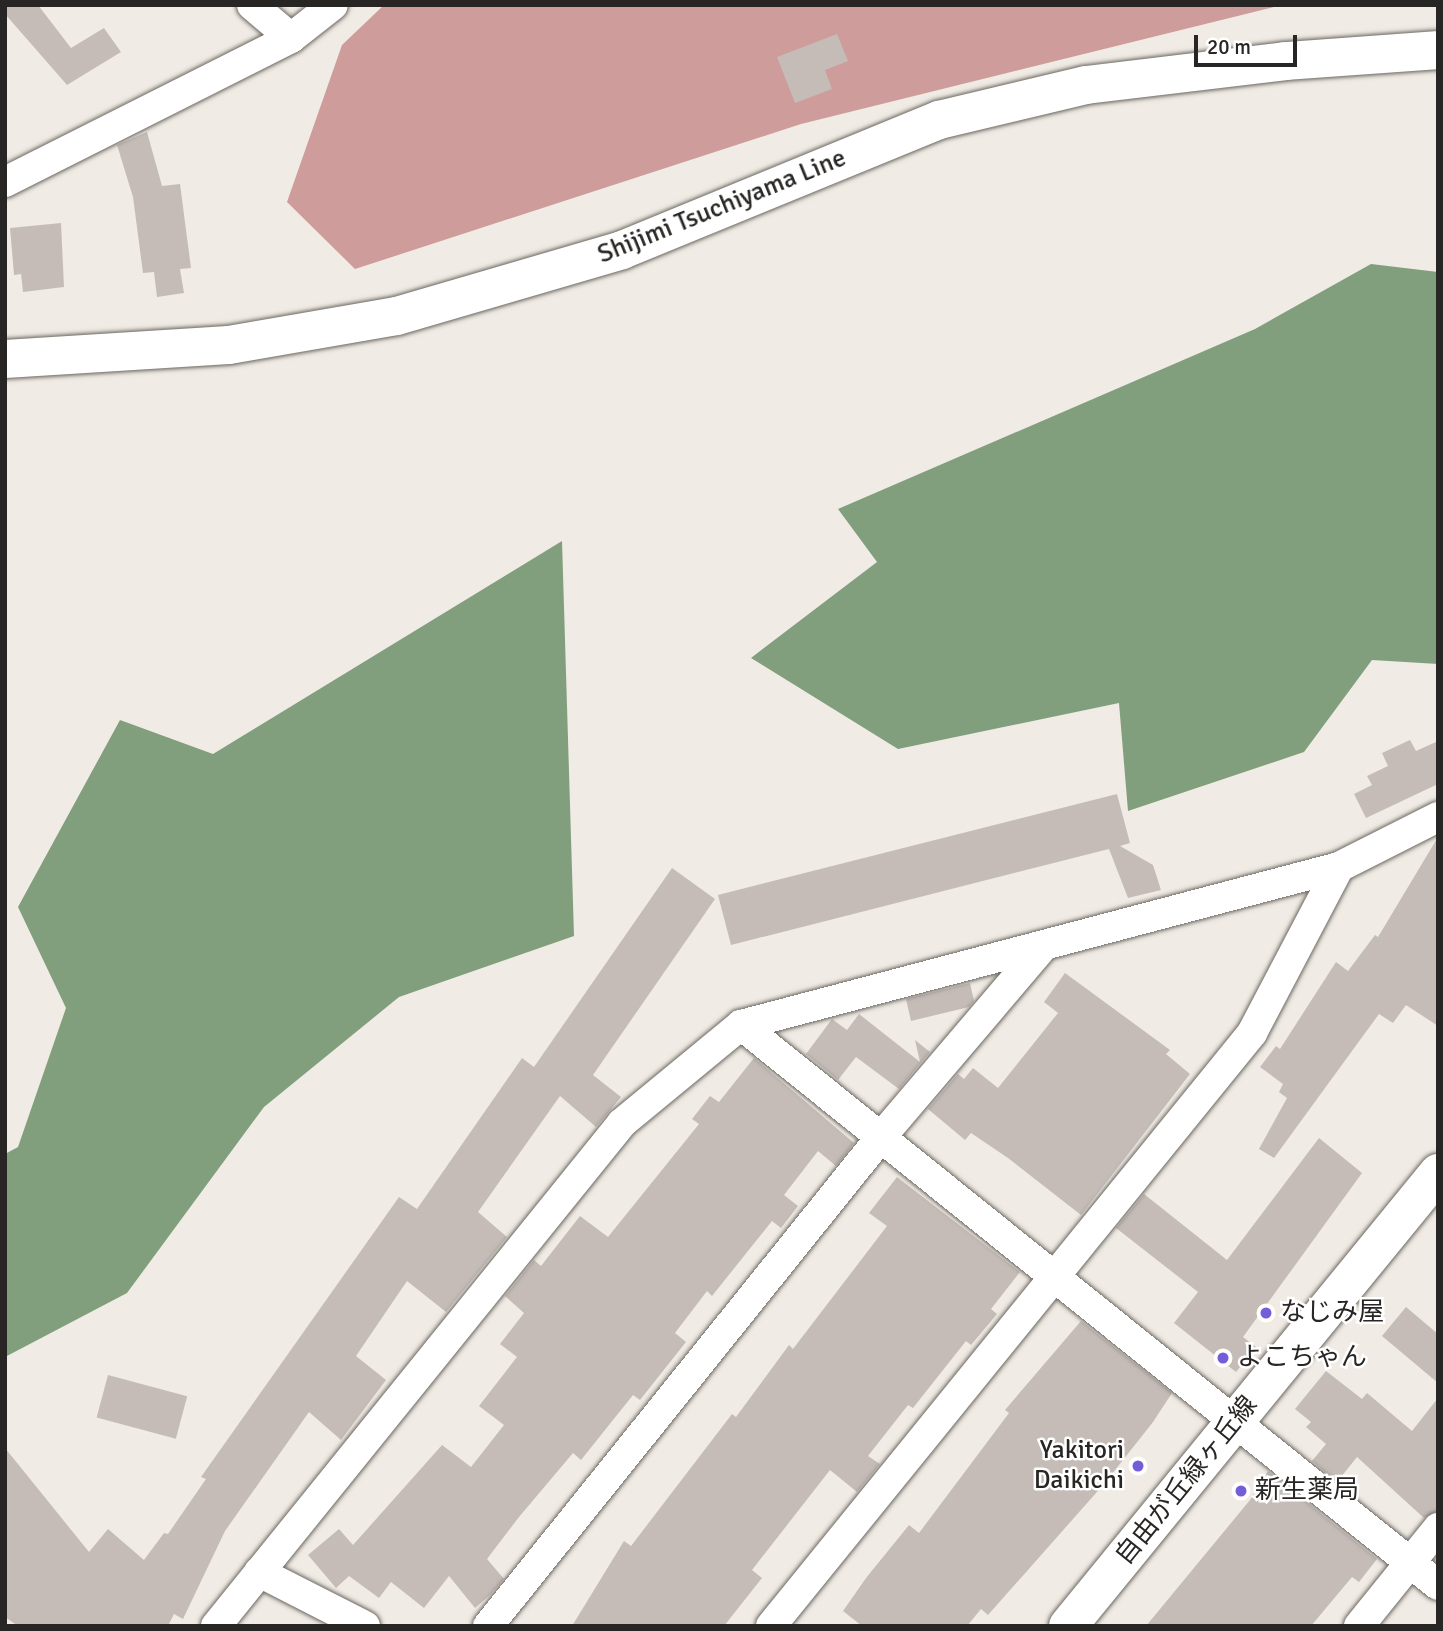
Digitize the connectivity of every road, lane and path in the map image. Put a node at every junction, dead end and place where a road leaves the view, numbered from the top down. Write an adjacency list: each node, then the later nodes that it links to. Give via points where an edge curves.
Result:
1 (252, 5): 3 (street)
2 (333, 5): 3 (street)
3 (291, 38): 5 (street)
4 (1438, 50): 6 (main road, Shijimi Tsuchiyama Line, via 1286,61 1086,85 939,120 622,250 397,316 229,345)
5 (5, 182)
6 (5, 359)
7 (1438, 817): 8 (street)
8 (1339, 867): 9 (street); 13 (street, via 1252,1033)
9 (1041, 949): 10 (street); 11 (street)
10 (741, 1026): 11 (street); 17 (street, via 622,1123)
11 (881, 1137): 13 (street); 21 (street)
12 (1438, 1173): 14 (main road, 自由が丘緑ヶ丘線)
13 (1054, 1275): 14 (street); 22 (street)
14 (1236, 1420): 16 (street); 23 (main road, 自由が丘緑ヶ丘線)
15 (1438, 1528): 16 (street)
16 (1410, 1561): 18 (street); 24 (street)
17 (259, 1572): 19 (street); 20 (street)
18 (1438, 1585)
19 (216, 1626)
20 (365, 1626)
21 (488, 1626)
22 (771, 1626)
23 (1068, 1626)
24 (1359, 1626)

